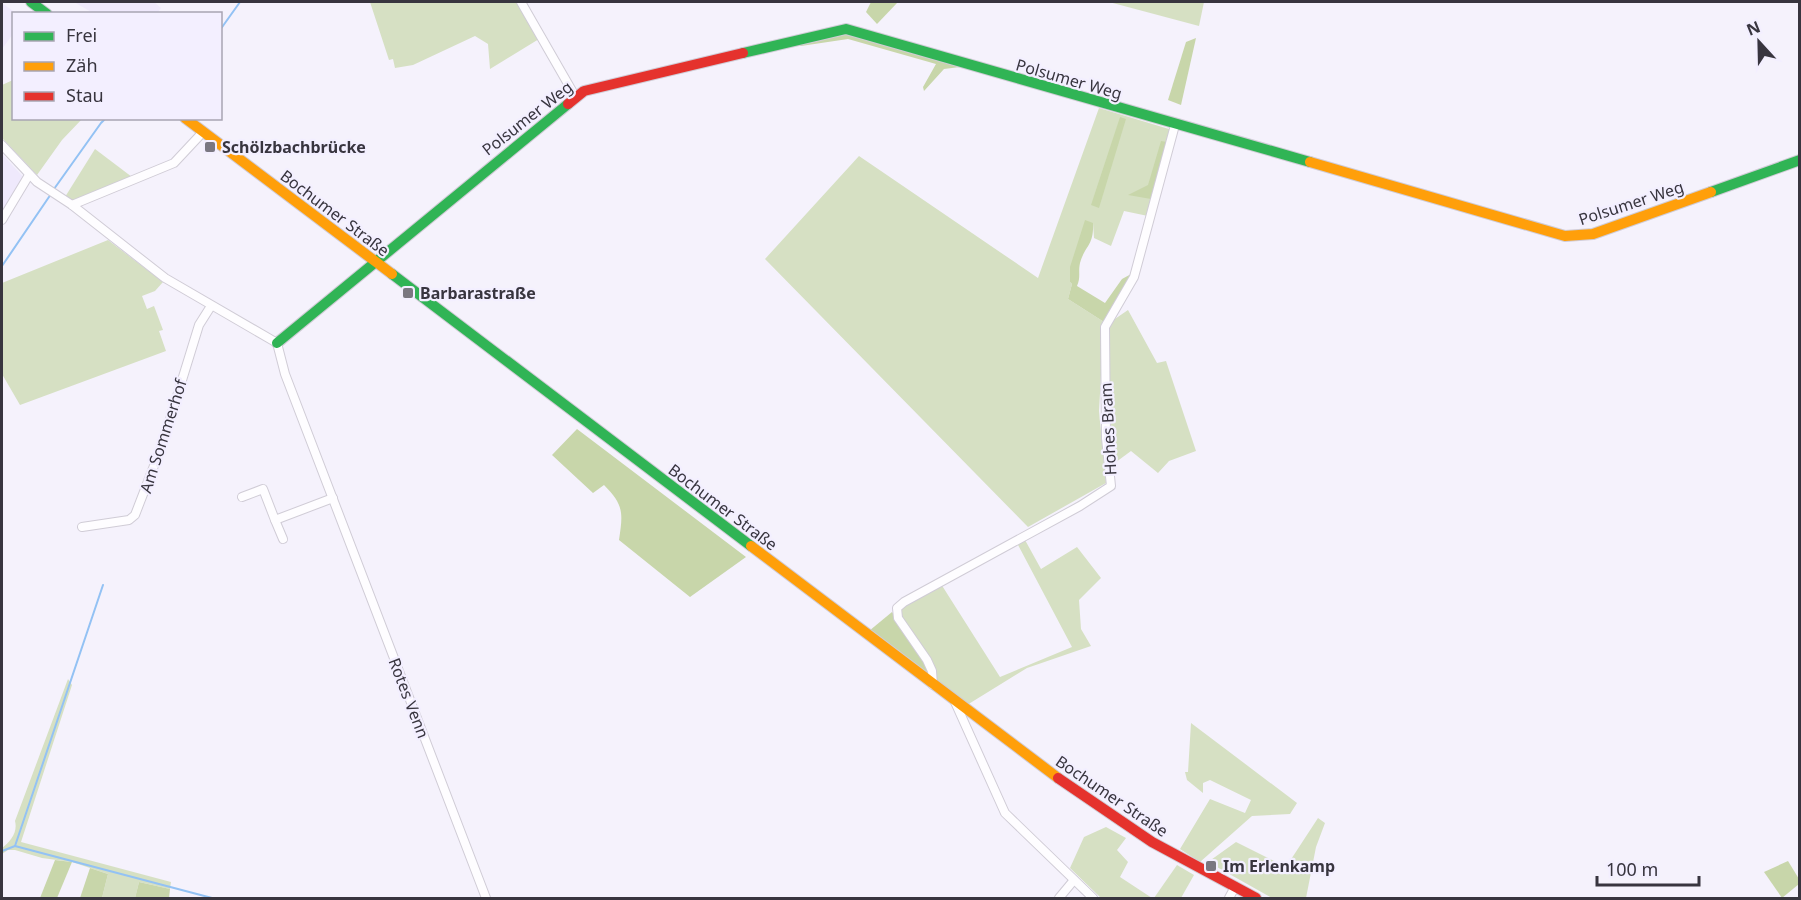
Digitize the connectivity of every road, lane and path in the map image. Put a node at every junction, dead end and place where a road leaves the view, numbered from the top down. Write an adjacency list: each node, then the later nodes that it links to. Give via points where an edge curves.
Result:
1 (30, 2): 3 (street)
2 (522, 2): 4 (street)
3 (44, 12)
4 (575, 96): 6 (street, Polsumer Weg, via 846,29); 13 (street, Polsumer Weg)
5 (188, 120): 7 (street, Bochumer Straße)
6 (1175, 125): 9 (street, Polsumer Weg, via 1571,237 1593,234); 21 (street, Hohes Bram, via 1134,277 1105,327 1106,438 1111,486 897,608 898,618 932,671)
7 (203, 132): 11 (street, via 174,163); 13 (street, Bochumer Straße)
8 (2, 145): 10 (street)
9 (1800, 160)
10 (29, 175): 11 (street); 12 (street)
11 (72, 205): 14 (street, via 165,278)
12 (2, 220)
13 (374, 262): 15 (street); 21 (street, Bochumer Straße)
14 (211, 306): 15 (street); 19 (street, Am Sommerhof, via 199,325 162,445 135,515 129,520)
15 (277, 344): 17 (street, Rotes Venn)
16 (242, 497): 18 (street, via 263,489)
17 (333, 498): 18 (street); 25 (street, Rotes Venn)
18 (275, 520): 20 (street)
19 (82, 527)
20 (283, 539)
21 (933, 685): 22 (street, Bochumer Straße)
22 (955, 702): 23 (street, via 1005,813); 24 (street, Bochumer Straße, via 1081,796 1152,842)
23 (1074, 880): 26 (street); 27 (street)
24 (1235, 887): 28 (street); 29 (street, Bochumer Straße)
25 (486, 898)
26 (1059, 898)
27 (1093, 898)
28 (1229, 898)
29 (1256, 898)

